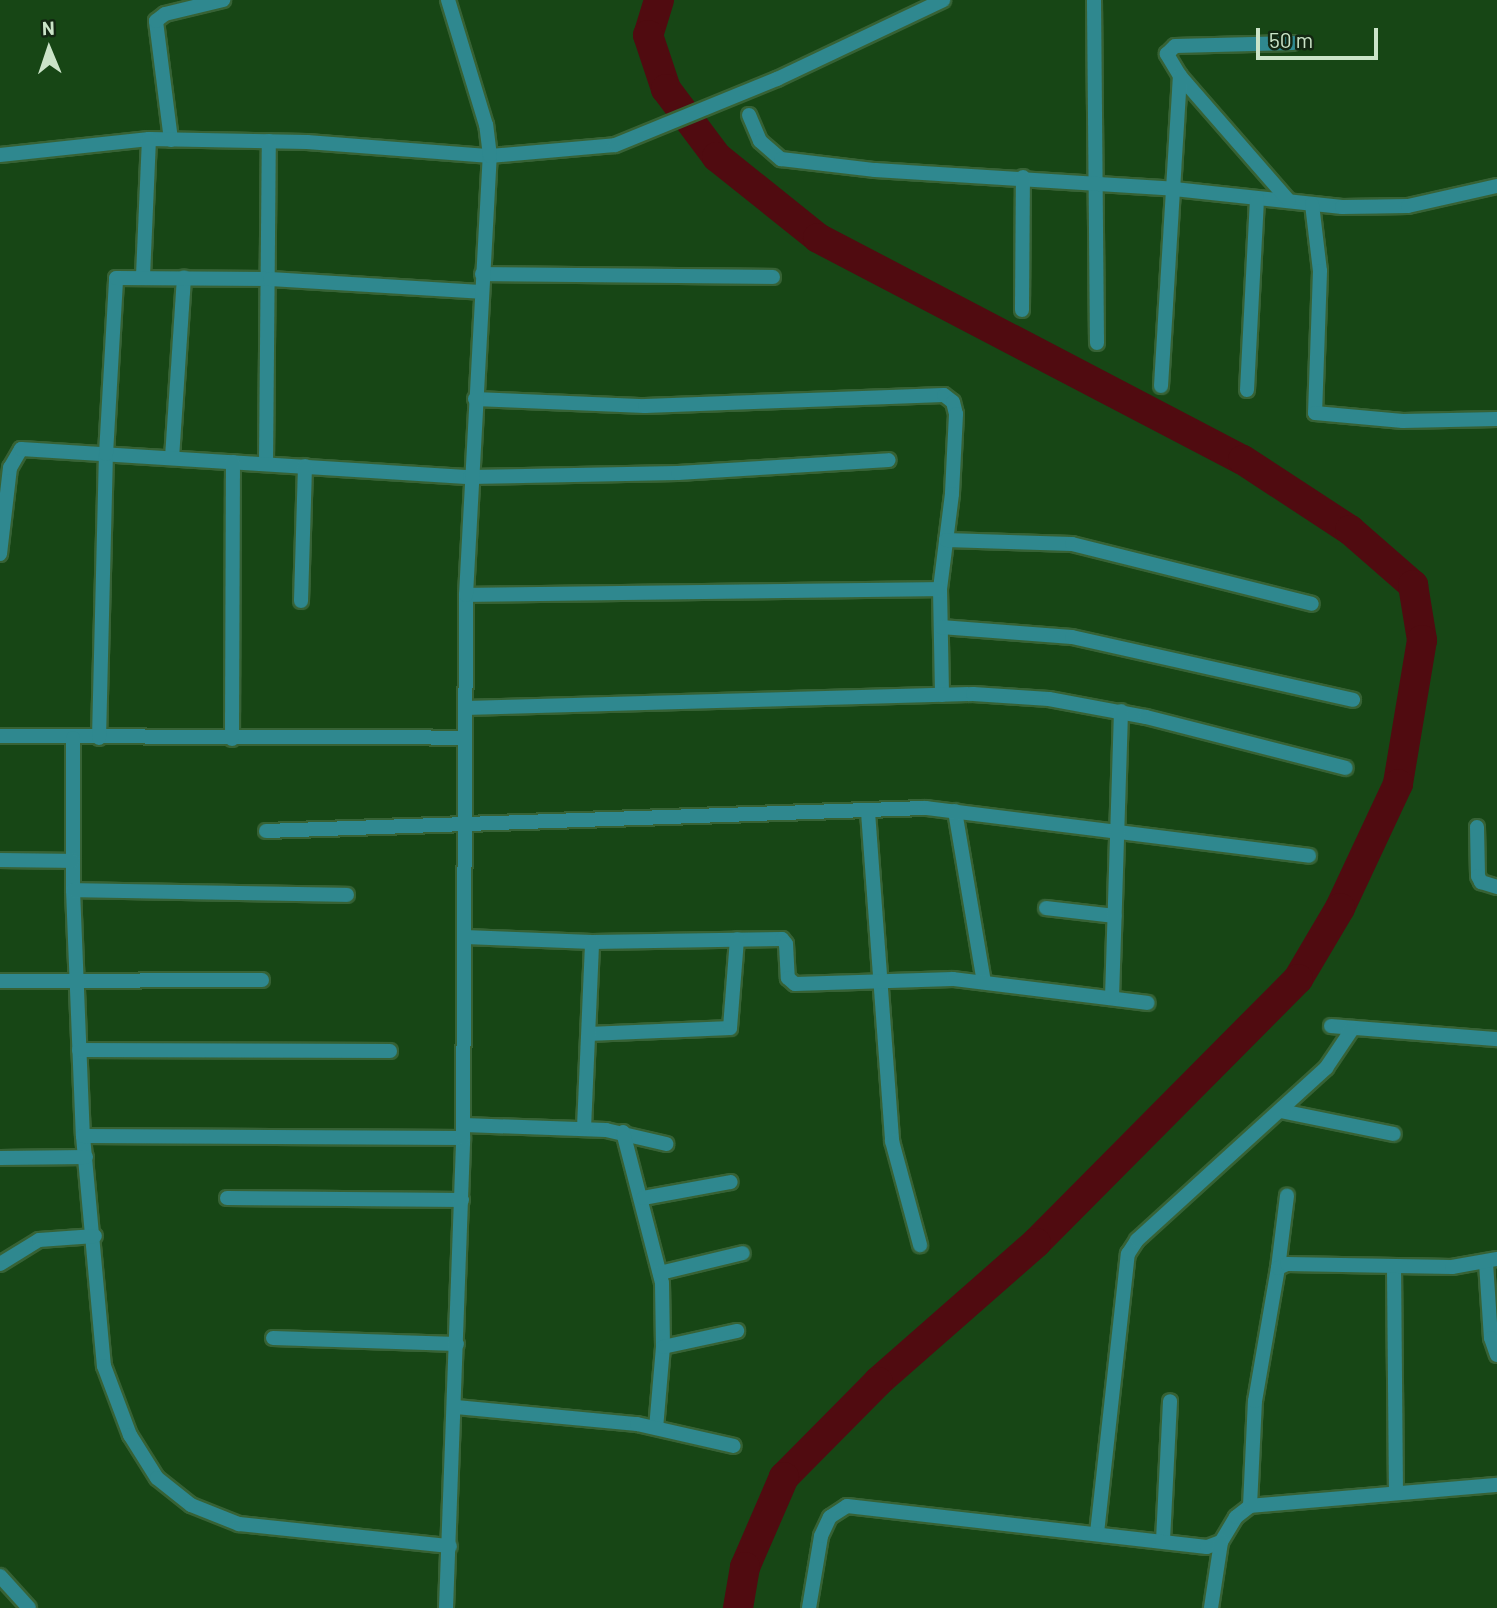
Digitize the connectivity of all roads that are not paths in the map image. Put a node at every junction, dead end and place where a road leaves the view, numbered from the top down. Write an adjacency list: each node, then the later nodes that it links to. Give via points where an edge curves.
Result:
1 (223, 0): 9 (street, via 165,14 156,22)
2 (448, 0): 12 (street, via 486,125)
3 (943, 0): 12 (street, via 640,138 588,150)
4 (1094, 0): 14 (street)
5 (1293, 43): 6 (street, via 1174,46 1167,54)
6 (1180, 76): 16 (street); 18 (street)
7 (749, 115): 13 (street, via 760,141 781,159 875,170)
8 (149, 139): 9 (street); 11 (street); 21 (street)
9 (171, 140): 10 (street)
10 (269, 141): 12 (street); 24 (street)
11 (0, 155)
12 (490, 156): 20 (street)
13 (1023, 177): 14 (street); 26 (street)
14 (1097, 183): 16 (street); 27 (street)
15 (1497, 186): 19 (street, via 1408,206)
16 (1174, 189): 17 (street); 28 (street)
17 (1258, 198): 18 (street); 29 (street)
18 (1289, 201): 19 (street)
19 (1312, 204): 31 (street, via 1320,271 1315,413 1404,421)
20 (482, 274): 23 (street); 25 (street)
21 (143, 275): 22 (street); 32 (street, via 121,275 113,285)
22 (184, 277): 24 (street); 33 (street)
23 (773, 277)
24 (270, 279): 25 (street); 36 (street)
25 (481, 292): 30 (street)
26 (1021, 310)
27 (1097, 343)
28 (1161, 386)
29 (1247, 390)
30 (475, 399): 38 (street); 39 (street, via 645,406 944,395 953,402 956,414)
31 (1497, 419)
32 (106, 454): 33 (street); 40 (street, via 16,452); 52 (street)
33 (172, 458): 35 (street)
34 (889, 460): 38 (street, via 678,473)
35 (233, 462): 36 (street); 54 (street)
36 (266, 464): 37 (street)
37 (305, 466): 38 (street); 43 (street)
38 (470, 477): 42 (street)
39 (946, 540): 41 (street); 44 (street, via 1072,544)
40 (0, 554)
41 (940, 589): 42 (street); 45 (street)
42 (466, 595): 48 (street)
43 (301, 601)
44 (1312, 604)
45 (941, 627): 46 (street); 47 (street, via 1072,637)
46 (942, 695): 48 (street); 49 (street, via 1049,699)
47 (1353, 700)
48 (465, 708): 53 (street)
49 (1121, 711): 55 (street); 61 (street)
50 (0, 736): 51 (street)
51 (73, 738): 52 (street); 64 (street)
52 (99, 738): 54 (street)
53 (464, 738): 54 (street); 58 (street)
54 (232, 739)
55 (1346, 768)
56 (955, 811): 57 (street); 61 (street); 77 (street)
57 (868, 812): 58 (street); 73 (street)
58 (464, 826): 60 (street); 70 (street)
59 (1477, 827): 65 (street, via 1478,876 1481,882)
60 (266, 831)
61 (1119, 832): 62 (street); 69 (street)
62 (1309, 856)
63 (0, 860): 64 (street)
64 (73, 860): 66 (street)
65 (1497, 887)
66 (73, 890): 67 (street); 74 (street)
67 (347, 895)
68 (1046, 908): 69 (street)
69 (1115, 916): 78 (street)
70 (465, 937): 72 (street); 88 (street)
71 (737, 939): 72 (street); 73 (street, via 785,940 788,978 794,984); 82 (street, via 730,1028)
72 (593, 942): 82 (street)
73 (880, 979): 77 (street); 101 (street, via 892,1141)
74 (76, 980): 75 (street); 76 (street); 84 (street)
75 (262, 980)
76 (0, 981)
77 (984, 982): 78 (street)
78 (1112, 998): 79 (street)
79 (1148, 1003)
80 (1331, 1026): 81 (street)
81 (1353, 1028): 83 (street); 86 (street, via 1326,1068)
82 (589, 1034): 87 (street)
83 (1497, 1039)
84 (79, 1050): 85 (street); 91 (street)
85 (390, 1051)
86 (1281, 1111): 90 (street); 120 (street, via 1137,1240 1128,1254)
87 (584, 1128): 88 (street); 89 (street)
88 (463, 1131): 91 (street); 99 (street)
89 (623, 1132): 92 (street); 98 (street)
90 (1394, 1134)
91 (83, 1136): 94 (street)
92 (666, 1144)
93 (0, 1157): 94 (street)
94 (86, 1157): 100 (street)
95 (731, 1182): 98 (street)
96 (1287, 1196): 106 (street)
97 (227, 1198): 99 (street)
98 (643, 1198): 107 (street)
99 (462, 1200): 110 (street)
100 (95, 1236): 104 (street, via 39,1240); 123 (street, via 104,1366 130,1435 157,1478 191,1505 239,1524)
101 (920, 1245)
102 (743, 1253): 107 (street)
103 (1491, 1261): 105 (street); 112 (street, via 1491,1338)
104 (0, 1264)
105 (1394, 1266): 106 (street, via 1287,1264); 118 (street)
106 (1278, 1268): 119 (street, via 1255,1401)
107 (660, 1273): 111 (street)
108 (737, 1331): 111 (street)
109 (273, 1338): 110 (street)
110 (457, 1344): 114 (street)
111 (663, 1347): 115 (street)
112 (1497, 1355)
113 (1170, 1401): 121 (street)
114 (456, 1407): 115 (street); 123 (street)
115 (656, 1428): 116 (street)
116 (734, 1446)
117 (1497, 1485): 118 (street)
118 (1396, 1493): 119 (street)
119 (1251, 1506): 122 (street, via 1236,1517)
120 (1097, 1533): 121 (street); 127 (street, via 847,1506 830,1517 821,1536)
121 (1163, 1540): 122 (street, via 1207,1547)
122 (1222, 1542): 128 (street)
123 (450, 1546): 126 (street)
124 (0, 1576): 125 (street)
125 (29, 1608)
126 (446, 1608)
127 (809, 1608)
128 (1211, 1608)

